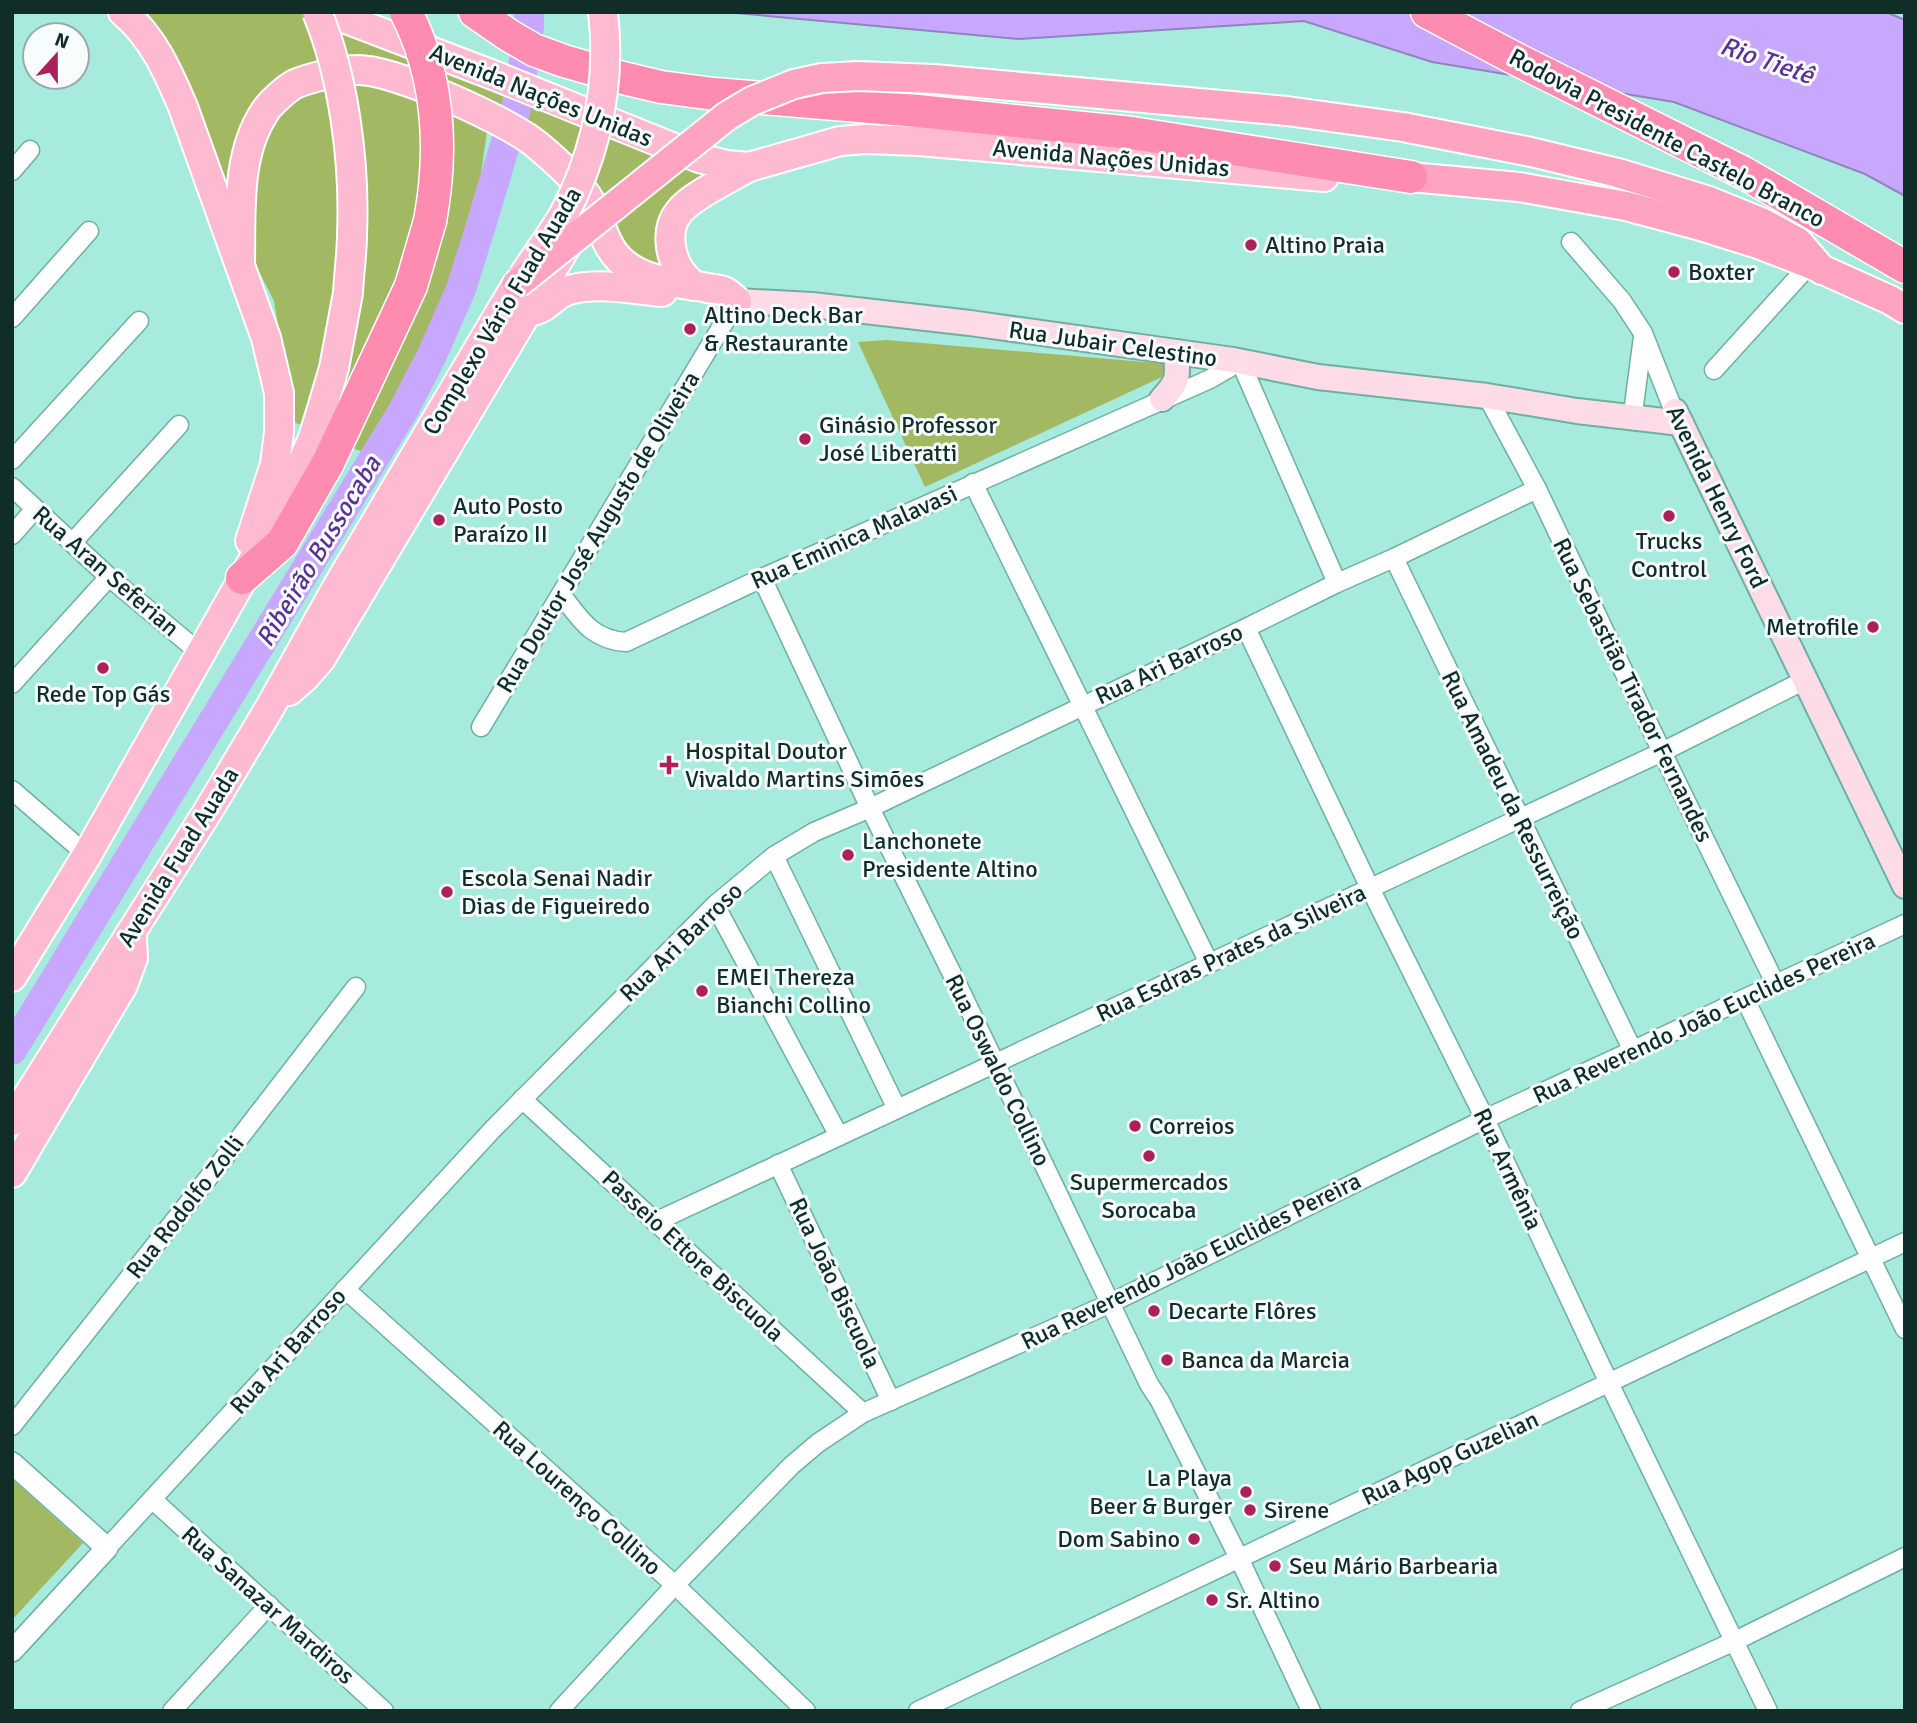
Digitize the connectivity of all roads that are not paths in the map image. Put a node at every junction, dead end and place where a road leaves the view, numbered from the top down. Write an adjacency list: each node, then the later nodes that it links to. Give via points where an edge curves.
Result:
1 (123, 12): 15 (main road, via 152,44 168,72)
2 (317, 12): 43 (main road, bridge, via 334,66 349,149 352,234 348,293 334,368 313,438 282,509)
3 (328, 12): 9 (main road, Avenida Nações Unidas, via 699,159)
4 (406, 12): 43 (highway, bridge, via 426,61 435,107 438,158 430,221 411,286 328,463 282,543)
5 (475, 12): 11 (highway, bridge, via 534,50 661,87 1132,133)
6 (603, 12): 18 (main road, Complexo Vário Fuad Auada, bridge, via 606,57 597,133 563,215)
7 (1427, 12): 17 (highway, Rodovia Presidente Castelo Branco, via 1744,173)
8 (30, 150): 10 (street)
9 (749, 167): 11 (main road, Avenida Nações Unidas, via 821,145 866,139 1330,178); 19 (main road, via 679,210 672,224 674,260)
10 (12, 171)
11 (1411, 177): 16 (highway, Avenida Nações Unidas, via 1520,187 1626,206 1758,244)
12 (590, 201): 15 (main road, via 535,143 489,117 402,80 357,70 320,76 292,85 265,111 250,141 241,191); 19 (main road, via 618,258 654,280); 22 (main road)
13 (89, 231): 23 (street)
14 (1571, 242): 25 (street, Avenida Henry Ford)
15 (240, 263): 43 (main road, via 267,338 279,393 275,464)
16 (1816, 267): 18 (highway, bridge, via 1798,242 1709,201 1531,152 1287,111 858,76 794,84 727,116); 21 (highway, Avenida Nações Unidas); 28 (street)
17 (1905, 267)
18 (517, 284): 46 (main road, Complexo Vário Fuad Auada)
19 (694, 286): 20 (main road, via 725,291)
20 (737, 301): 22 (main road, via 582,288 558,294 539,310); 26 (main road, Rua Jubair Celestino, via 892,314); 47 (street, Rua Doutor José Augusto de Oliveira)
21 (1905, 309)
22 (526, 312): 53 (main road, via 320,660)
23 (12, 318)
24 (139, 321): 34 (street)
25 (1643, 333): 31 (street, Avenida Henry Ford); 32 (street, Avenida Henry Ford)
26 (1176, 352): 27 (main road, Rua Jubair Celestino); 30 (main road, via 1174,386)
27 (1236, 361): 29 (main road, Rua Jubair Celestino, via 1318,377); 30 (street, Rua Eminica Malavasi, via 1210,379); 45 (street)
28 (1714, 370)
29 (1487, 396): 31 (main road, Rua Jubair Celestino, via 1518,391); 32 (main road, Rua Jubair Celestino, via 1577,411); 37 (street, Rua Sebastião Tirador Fernandes)
30 (1161, 399): 35 (street, Rua Eminica Malavasi)
31 (1634, 405): 32 (main road, Rua Jubair Celestino)
32 (1677, 416): 50 (main road, Avenida Henry Ford)
33 (179, 425): 40 (street)
34 (12, 460)
35 (973, 483): 44 (street, Rua Eminica Malavasi); 52 (street)
36 (12, 487): 38 (street, Rua Aran Seferian)
37 (1537, 489): 41 (street, Rua Ari Barroso); 55 (street, Rua Sebastião Tirador Fernandes)
38 (34, 509): 39 (street); 40 (street, Rua Aran Seferian)
39 (12, 535)
40 (73, 542): 42 (street, Rua Aran Seferian)
41 (1394, 558): 45 (street, Rua Ari Barroso); 58 (street, Rua Amadeu da Ressurreição)
42 (108, 577): 49 (street, Rua Aran Seferian); 51 (street)
43 (242, 578): 49 (main road)
44 (762, 578): 47 (street, Rua Eminica Malavasi, via 626,642 590,630); 57 (street, Rua Oswaldo Collino)
45 (1337, 583): 48 (street, Rua Ari Barroso)
46 (336, 589): 53 (main road, Avenida Fuad Auada)
47 (561, 594): 54 (street, Rua Doutor José Augusto de Oliveira)
48 (1246, 628): 52 (street, Rua Ari Barroso); 62 (street, Rua Armênia)
49 (200, 653): 59 (main road)
50 (1805, 680): 55 (street, Rua Esdras Prates da Silveira); 61 (main road, Avenida Henry Ford)
51 (12, 684)
52 (1082, 706): 57 (street, Rua Ari Barroso); 66 (street)
53 (269, 709): 65 (main road, Avenida Fuad Auada)
54 (481, 727)
55 (1662, 752): 58 (street, Rua Esdras Prates da Silveira); 68 (street, Rua Sebastião Tirador Fernandes)
56 (12, 790): 59 (street)
57 (870, 808): 60 (street, Rua Ari Barroso, via 814,832); 72 (street, Rua Oswaldo Collino)
58 (1519, 818): 62 (street, Rua Esdras Prates da Silveira); 71 (street, Rua Amadeu da Ressurreição)
59 (87, 855): 67 (main road)
60 (774, 856): 63 (street, Rua Ari Barroso); 74 (street)
61 (1905, 886)
62 (1370, 888): 66 (street, Rua Esdras Prates da Silveira); 75 (street, Rua Armênia)
63 (715, 905): 73 (street, Rua Ari Barroso); 77 (street)
64 (1905, 924): 68 (street, Rua Reverendo João Euclides Pereira)
65 (132, 932): 76 (main road, Avenida Fuad Auada); 79 (main road, via 133,958 124,985)
66 (1209, 963): 72 (street, Rua Esdras Prates da Silveira)
67 (12, 976)
68 (1776, 985): 70 (street, Rua Reverendo João Euclides Pereira)
69 (356, 987): 89 (street, Rua Rodolfo Zolli)
70 (1745, 999): 71 (street, Rua Reverendo João Euclides Pereira); 82 (street)
71 (1633, 1051): 75 (street, Rua Reverendo João Euclides Pereira)
72 (996, 1063): 74 (street, Rua Esdras Prates da Silveira); 84 (street, Rua Oswaldo Collino)
73 (522, 1099): 80 (street, Passeio Ettore Biscuola); 83 (street, Rua Ari Barroso)
74 (897, 1109): 77 (street, Rua Esdras Prates da Silveira)
75 (1485, 1119): 84 (street, Rua Reverendo João Euclides Pereira); 86 (street, Rua Armênia)
76 (12, 1121)
77 (839, 1136): 78 (street, Rua Esdras Prates da Silveira)
78 (778, 1164): 80 (street, Rua Esdras Prates da Silveira); 87 (street, Rua João Biscuola)
79 (12, 1173)
80 (655, 1222): 88 (street, Passeio Ettore Biscuola)
81 (1905, 1242): 82 (street, Rua Agop Guzelian)
82 (1871, 1258): 85 (street); 86 (street, Rua Agop Guzelian)
83 (345, 1289): 91 (street, Rua Ari Barroso); 95 (street, Rua Lourenço Collino)
84 (1111, 1303): 87 (street, Rua Reverendo João Euclides Pereira); 94 (street, Rua Oswaldo Collino)
85 (1905, 1329)
86 (1609, 1383): 94 (street, Rua Agop Guzelian); 97 (street, Rua Armênia)
87 (891, 1401): 88 (street, Rua Reverendo João Euclides Pereira)
88 (863, 1413): 95 (street, Rua Reverendo João Euclides Pereira, via 792,1465)
89 (12, 1426)
90 (12, 1463): 92 (street)
91 (153, 1500): 92 (street, Rua Ari Barroso); 96 (street, Rua Sanazar Mardiros)
92 (107, 1548): 98 (street, Rua Ari Barroso)
93 (1905, 1557): 97 (street)
94 (1239, 1558): 103 (street, Rua Agop Guzelian); 104 (street, Rua Oswaldo Collino)
95 (675, 1585): 101 (street, Rua Reverendo João Euclides Pereira); 102 (street, Rua Lourenço Collino)
96 (269, 1605): 99 (street); 100 (street, Rua Sanazar Mardiros)
97 (1735, 1640): 105 (street); 106 (street, Rua Armênia)
98 (12, 1651)
99 (172, 1711)
100 (384, 1711)
101 (559, 1711)
102 (806, 1711)
103 (918, 1711)
104 (1311, 1711)
105 (1580, 1711)
106 (1768, 1711)

